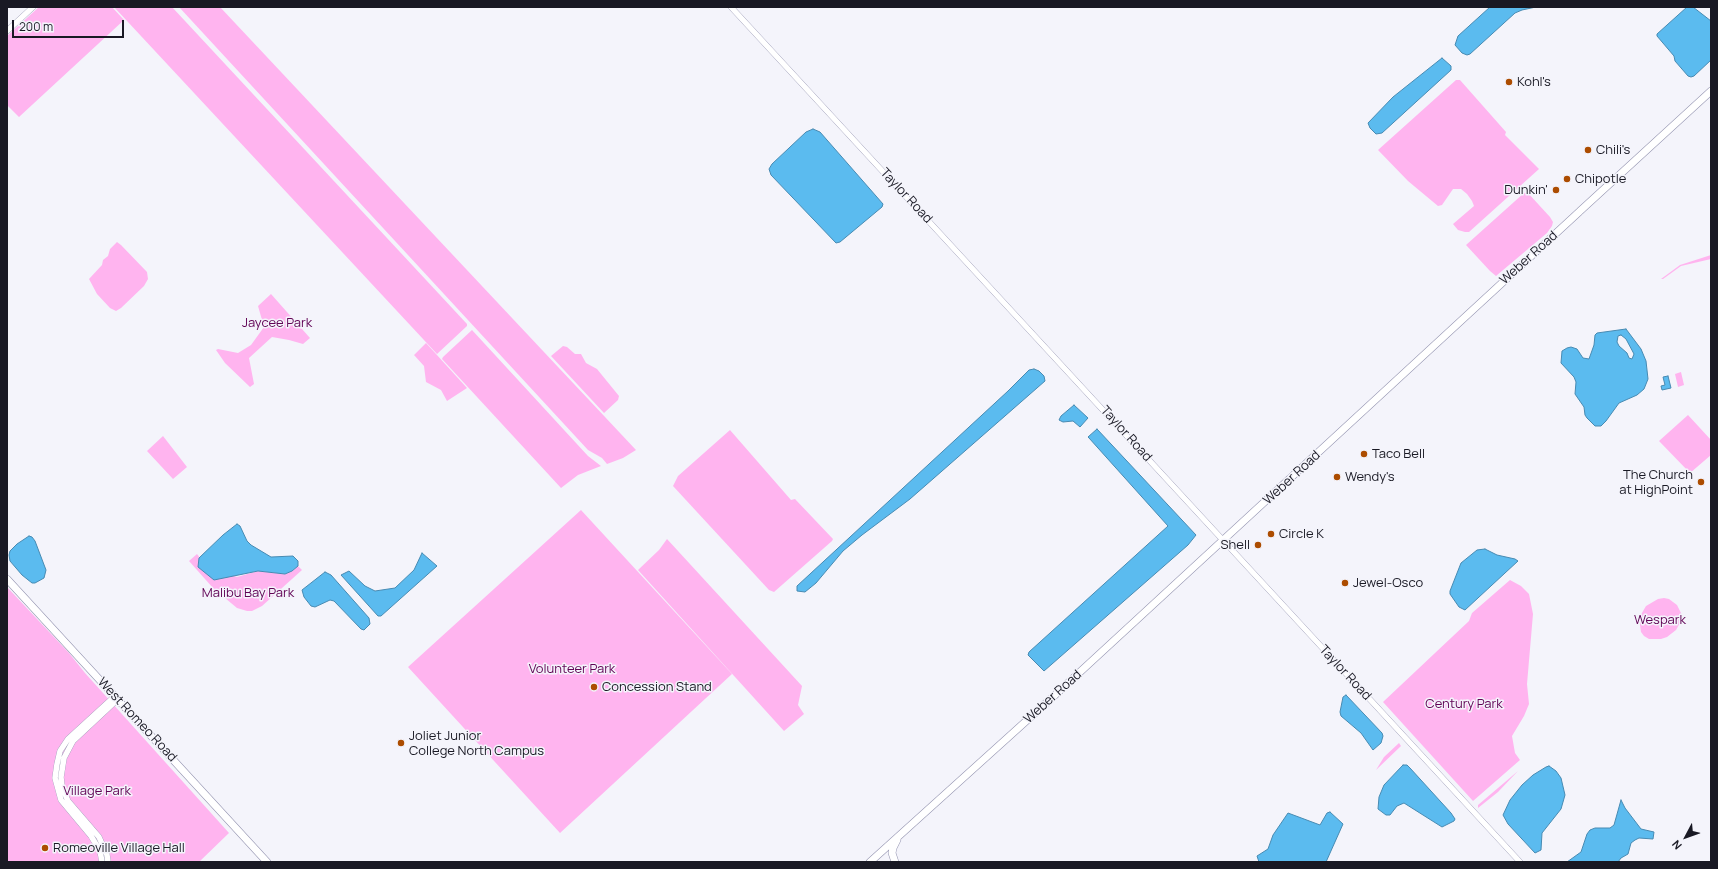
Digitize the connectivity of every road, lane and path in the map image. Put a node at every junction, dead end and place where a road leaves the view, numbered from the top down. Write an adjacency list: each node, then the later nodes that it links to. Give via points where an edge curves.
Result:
1 (33, 7): 3 (street)
2 (731, 7): 5 (street, Taylor Road)
3 (7, 31)
4 (1711, 91): 5 (main road, Weber Road)
5 (1223, 541): 8 (main road, Weber Road); 14 (street, Taylor Road)
6 (7, 579): 7 (main road, West Romeo Road)
7 (116, 698): 9 (street, via 68,739 60,751 56,764 55,778 61,800 91,836 100,851); 10 (street, via 73,741 64,758 61,777 68,802 99,837); 11 (main road, West Romeo Road)
8 (898, 836): 12 (main road, Weber Road); 13 (main road, via 892,853)
9 (102, 862)
10 (108, 862)
11 (267, 862)
12 (870, 862)
13 (895, 862)
14 (1520, 862)

